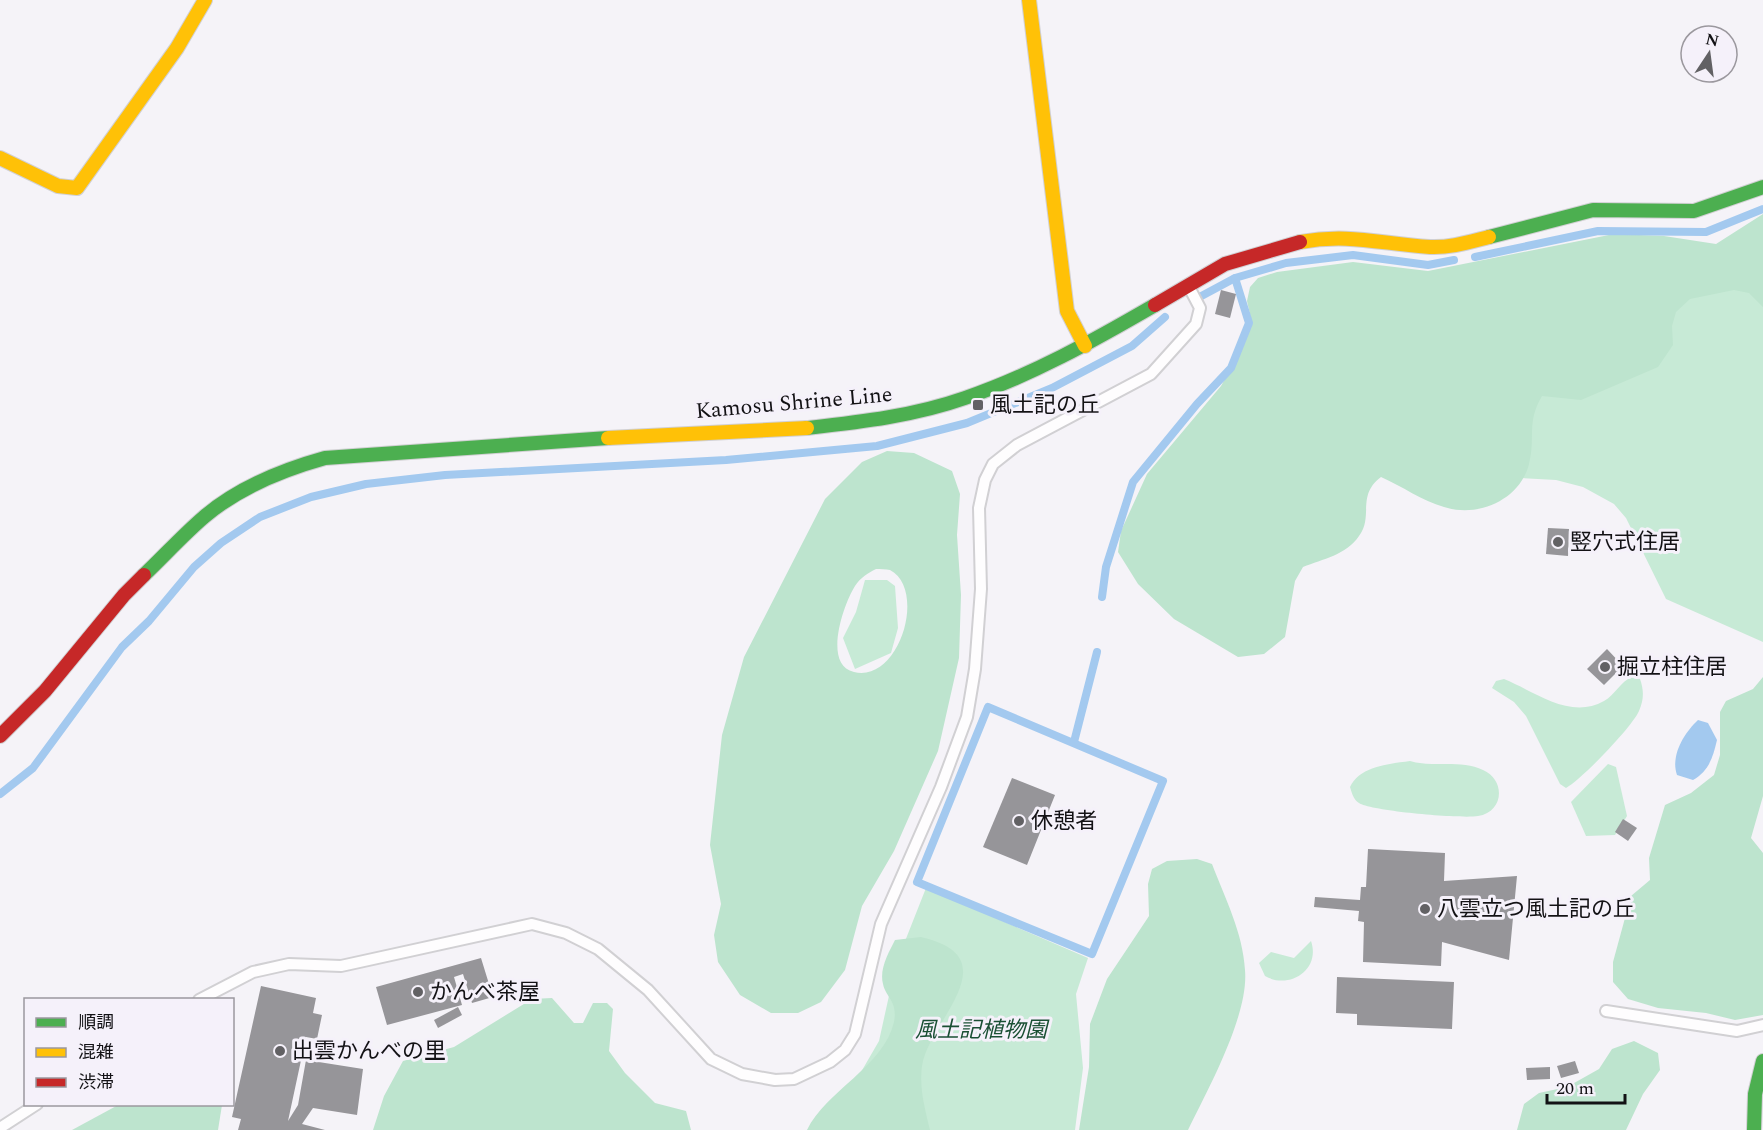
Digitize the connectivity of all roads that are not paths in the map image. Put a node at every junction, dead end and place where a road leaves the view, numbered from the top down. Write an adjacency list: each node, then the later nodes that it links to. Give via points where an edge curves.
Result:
1 (205, 0): 3 (main road, via 178,45 76,188 58,186)
2 (1029, 0): 6 (main road, via 1067,310)
3 (0, 158)
4 (1763, 187): 5 (main road, Kamosu Shrine Line, via 1694,211 1593,210 1456,246 1430,247 1353,237 1318,239 1254,253)
5 (1188, 284): 6 (main road, Kamosu Shrine Line); 8 (lane, via 1200,308 1196,324 1151,374 1017,445 993,464 985,480 979,508 981,589 976,658 967,717 881,924 855,1034 845,1050 830,1062 794,1079 742,1074 711,1059 648,990 598,949 566,933 532,924 341,966 289,964 253,972)
6 (1084, 346): 7 (main road, Kamosu Shrine Line, via 1023,376 963,399 878,420 324,458 290,468 250,486 205,516 124,595 45,691)
7 (0, 736)
8 (201, 998)
9 (1606, 1011): 10 (lane, via 1737,1031)
10 (1763, 1025)
11 (1763, 1061): 14 (main road, via 1755,1094)
12 (34, 1106): 13 (lane)
13 (0, 1128)
14 (1754, 1130)

